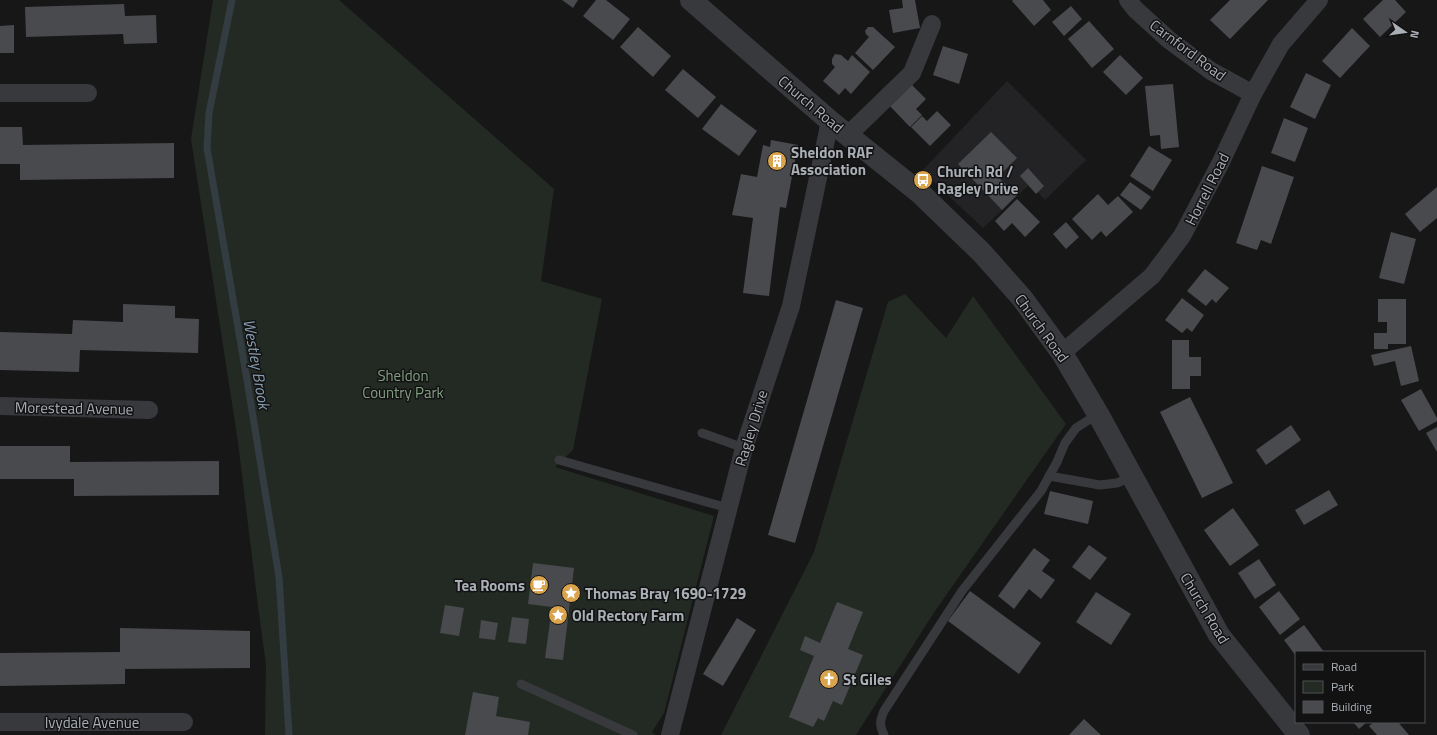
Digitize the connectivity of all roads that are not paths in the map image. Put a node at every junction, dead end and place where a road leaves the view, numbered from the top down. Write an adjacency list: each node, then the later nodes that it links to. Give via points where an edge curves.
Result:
1 (1128, 0): 7 (street, Carnford Road, via 1175,44 1211,71)
2 (1319, 0): 7 (street, Horrell Road, via 1281,44)
3 (698, 2): 8 (street, Church Road)
4 (932, 24): 9 (street, via 912,73)
5 (0, 93): 6 (street)
6 (88, 93)
7 (1253, 94): 10 (street, Horrell Road, via 1182,236 1152,276)
8 (830, 121): 9 (street, Church Road); 15 (street, Ragley Drive, via 791,306)
9 (848, 135): 10 (street, Church Road, via 921,194 982,252 1022,298)
10 (1062, 353): 13 (street, Church Road)
11 (0, 406): 12 (street, Morestead Avenue)
12 (148, 410)
13 (1098, 414): 17 (lane, via 1076,428 1065,443); 18 (street, Church Road)
14 (702, 434): 15 (lane)
15 (744, 448): 19 (street, Ragley Drive)
16 (559, 460): 19 (lane)
17 (1049, 476): 18 (lane, via 1100,485 1117,483); 25 (lane, via 1020,519 962,591 884,711 880,720)
18 (1132, 477): 26 (street, Church Road, via 1219,635)
19 (728, 508): 24 (street, Ragley Drive)
20 (521, 684): 23 (lane)
21 (0, 722): 22 (street, Ivydale Avenue)
22 (184, 722)
23 (632, 735)
24 (670, 735)
25 (884, 735)
26 (1299, 735)

